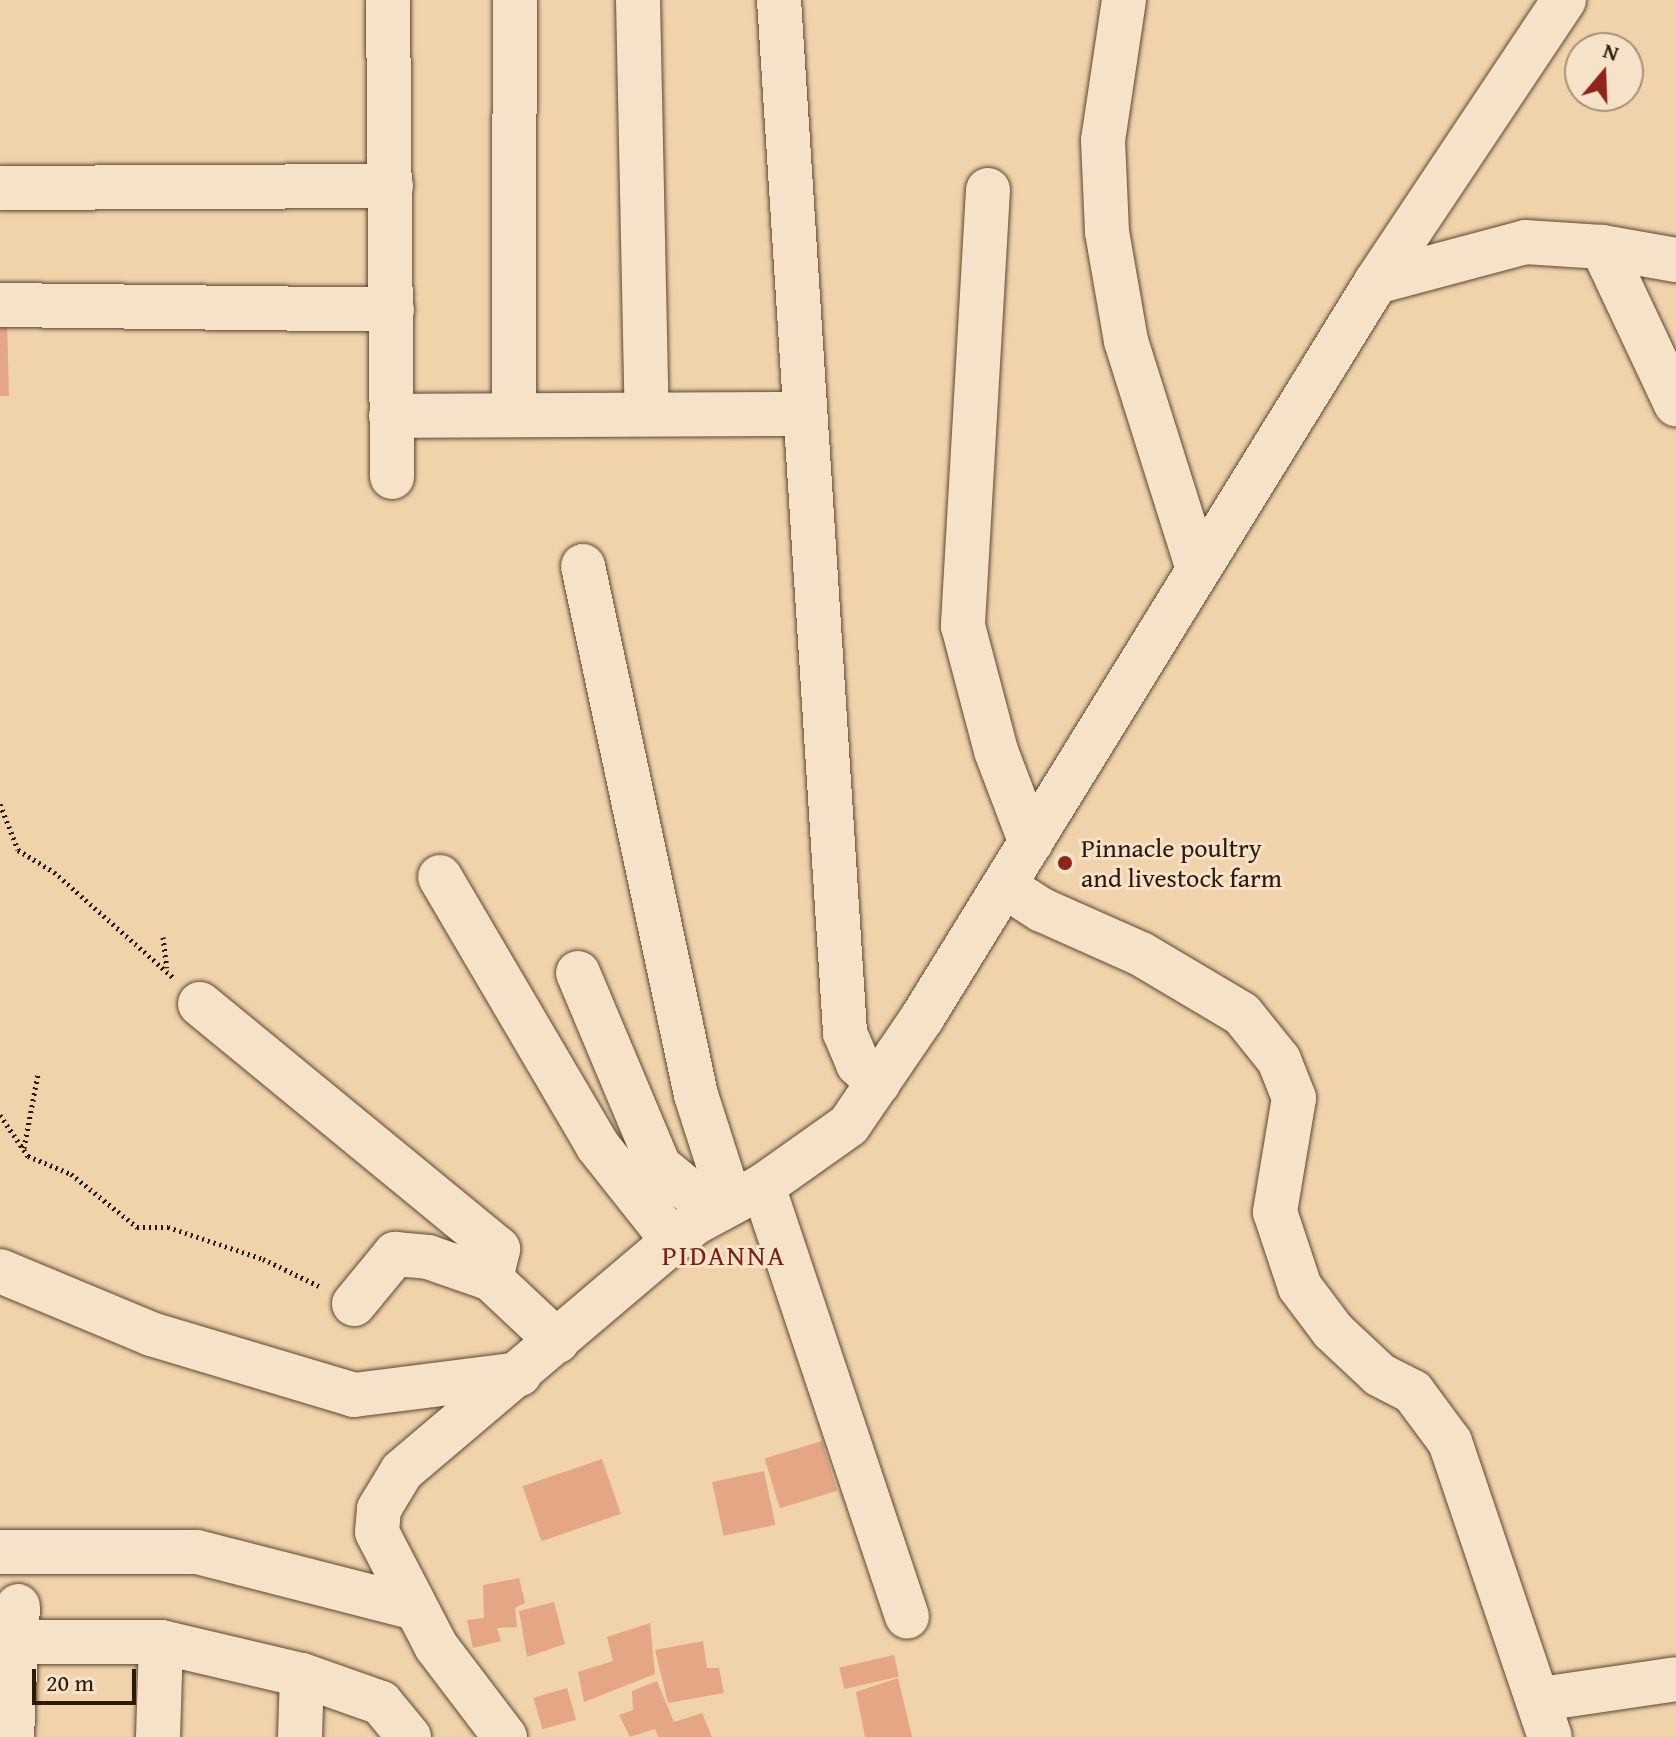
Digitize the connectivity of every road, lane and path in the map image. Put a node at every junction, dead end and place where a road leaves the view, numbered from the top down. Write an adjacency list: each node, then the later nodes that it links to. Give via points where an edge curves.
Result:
1 (388, 0): 7 (street)
2 (515, 0): 18 (street)
3 (638, 0): 16 (street)
4 (779, 0): 17 (street)
5 (1124, 0): 22 (street, via 1103,140 1107,232 1126,341)
6 (1564, 0): 12 (street)
7 (391, 186): 8 (street); 14 (street)
8 (0, 188)
9 (988, 190): 24 (street, via 963,626 996,751)
10 (1602, 247): 11 (street); 12 (street, via 1525,242); 15 (street)
11 (1676, 260)
12 (1376, 282): 22 (street)
13 (0, 305): 14 (street)
14 (392, 310): 19 (street)
15 (1676, 404)
16 (647, 414): 17 (street); 18 (street)
17 (804, 414): 32 (street, via 845,1033 858,1064)
18 (514, 415): 19 (street)
19 (391, 416): 20 (street)
20 (392, 477)
21 (583, 566): 35 (street, via 696,1095)
22 (1198, 569): 24 (street)
23 (0, 804): 28 (path, via 18,850 54,872)
24 (1031, 843): 26 (street)
25 (440, 877): 36 (street, via 597,1145)
26 (1004, 886): 32 (street); 48 (street, via 1042,910 1141,954 1242,1014 1279,1060 1294,1098 1275,1212 1300,1287 1333,1331 1380,1375 1413,1392 1450,1442)
27 (163, 937): 28 (path)
28 (167, 969): 30 (path)
29 (578, 973): 35 (street, via 659,1166)
30 (200, 1004): 38 (street, via 498,1249)
31 (38, 1074): 34 (path)
32 (878, 1083): 35 (street, via 849,1125)
33 (0, 1115): 34 (path)
34 (23, 1149): 39 (path, via 71,1174 137,1227 168,1227 263,1259)
35 (736, 1200): 36 (street); 44 (street)
36 (673, 1241): 40 (street)
37 (0, 1271): 41 (street, via 151,1334 354,1395)
38 (491, 1279): 39 (street, via 428,1257 395,1254); 40 (street)
39 (354, 1304)
40 (557, 1341): 41 (street)
41 (520, 1374): 43 (street, via 402,1471 379,1509 377,1532)
42 (0, 1552): 43 (street, via 197,1552)
43 (415, 1608): 53 (street, via 436,1646)
44 (907, 1617)
45 (161, 1642): 46 (street); 49 (street, via 17,1624); 50 (street)
46 (302, 1675): 51 (street); 52 (street, via 381,1703)
47 (1676, 1679): 48 (street)
48 (1546, 1718)
49 (12, 1737)
50 (158, 1737)
51 (300, 1737)
52 (409, 1737)
53 (505, 1737)

